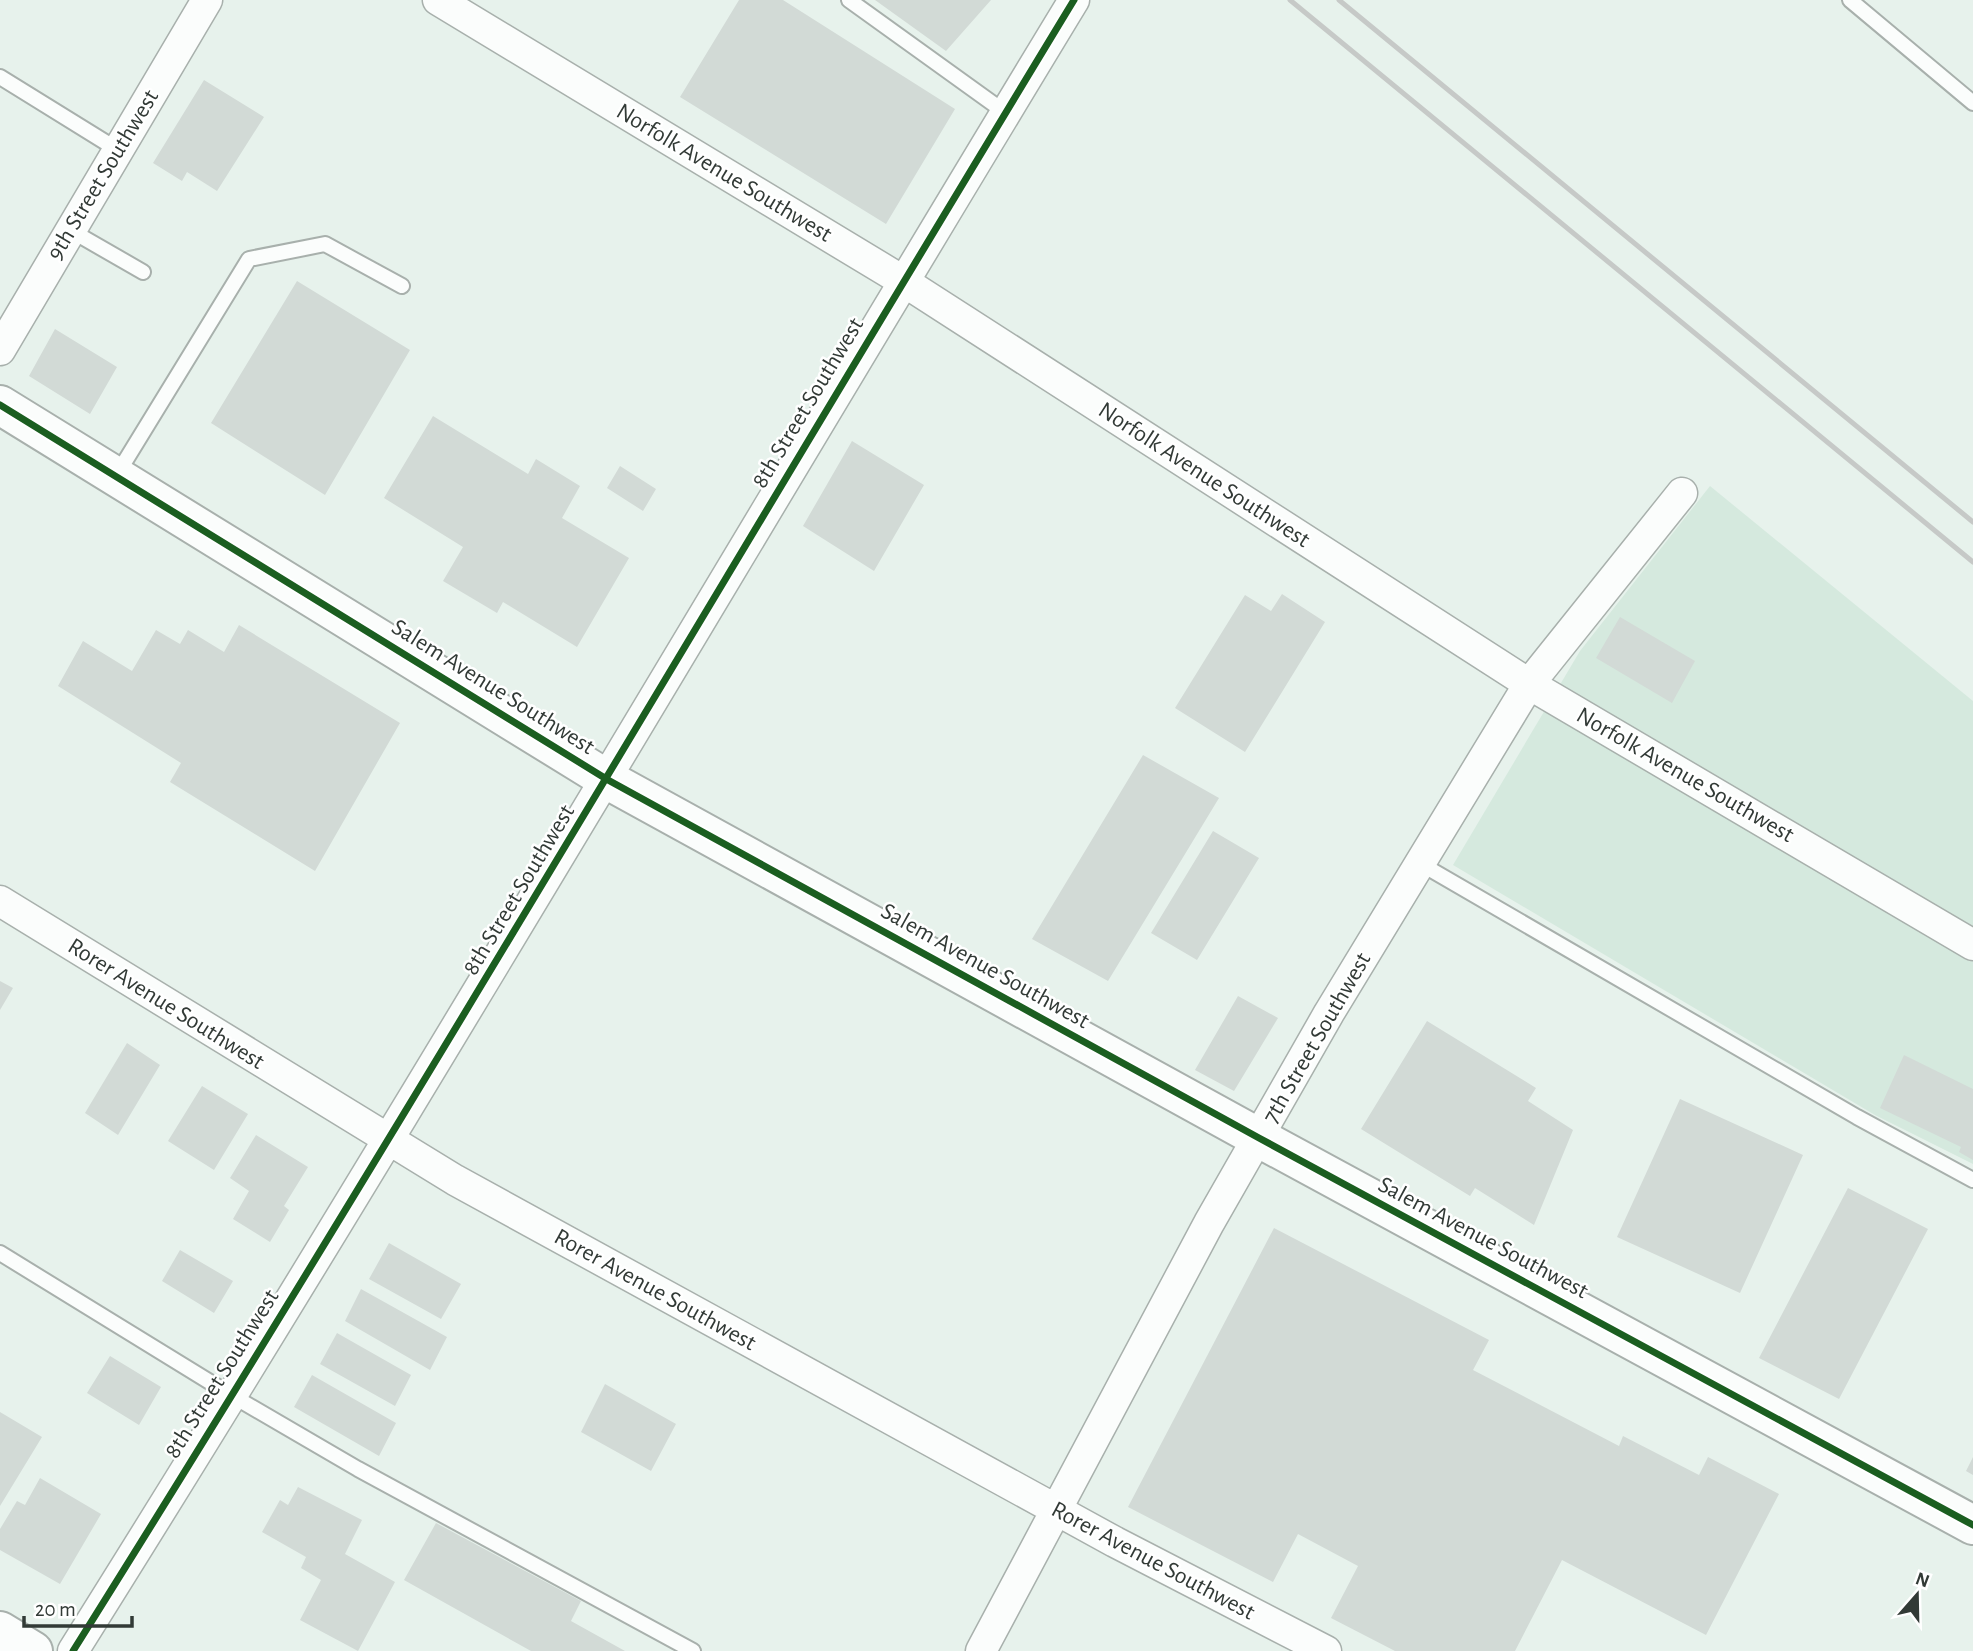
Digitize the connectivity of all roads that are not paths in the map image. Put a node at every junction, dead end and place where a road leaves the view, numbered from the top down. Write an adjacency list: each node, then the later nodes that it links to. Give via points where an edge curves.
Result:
1 (207, 0): 9 (street, 9th Street Southwest)
2 (438, 0): 12 (street, Norfolk Avenue Southwest)
3 (849, 0): 8 (lane)
4 (1074, 0): 8 (street, 8th Street Southwest)
5 (1850, 0): 7 (lane)
6 (0, 76): 9 (lane)
7 (1973, 103)
8 (1006, 113): 12 (street, 8th Street Southwest)
9 (117, 150): 10 (street, 9th Street Southwest)
10 (70, 230): 11 (lane); 14 (street, 9th Street Southwest)
11 (143, 272)
12 (903, 282): 18 (street, Norfolk Avenue Southwest); 19 (street, 8th Street Southwest)
13 (402, 286): 16 (lane, via 324,244 248,259)
14 (0, 350)
15 (0, 405): 16 (street, Salem Avenue Southwest)
16 (115, 477): 19 (street, Salem Avenue Southwest)
17 (1682, 494): 18 (street, 7th Street Southwest)
18 (1529, 684): 20 (street, 7th Street Southwest); 22 (street, Norfolk Avenue Southwest)
19 (608, 780): 23 (street, Salem Avenue Southwest); 24 (street, 8th Street Southwest)
20 (1421, 864): 23 (street, 7th Street Southwest); 25 (lane)
21 (0, 901): 24 (street, Rorer Avenue Southwest)
22 (1973, 945)
23 (1259, 1138): 28 (street, 7th Street Southwest); 29 (street, Salem Avenue Southwest)
24 (389, 1140): 27 (street, 8th Street Southwest); 28 (street, Rorer Avenue Southwest)
25 (1973, 1180)
26 (0, 1253): 27 (lane)
27 (231, 1395): 32 (street, 8th Street Southwest); 33 (lane)
28 (1057, 1510): 34 (street, 7th Street Southwest); 35 (street, Rorer Avenue Southwest)
29 (1973, 1525)
30 (0, 1631): 31 (street)
31 (33, 1651)
32 (73, 1651)
33 (692, 1651)
34 (981, 1651)
35 (1326, 1651)

